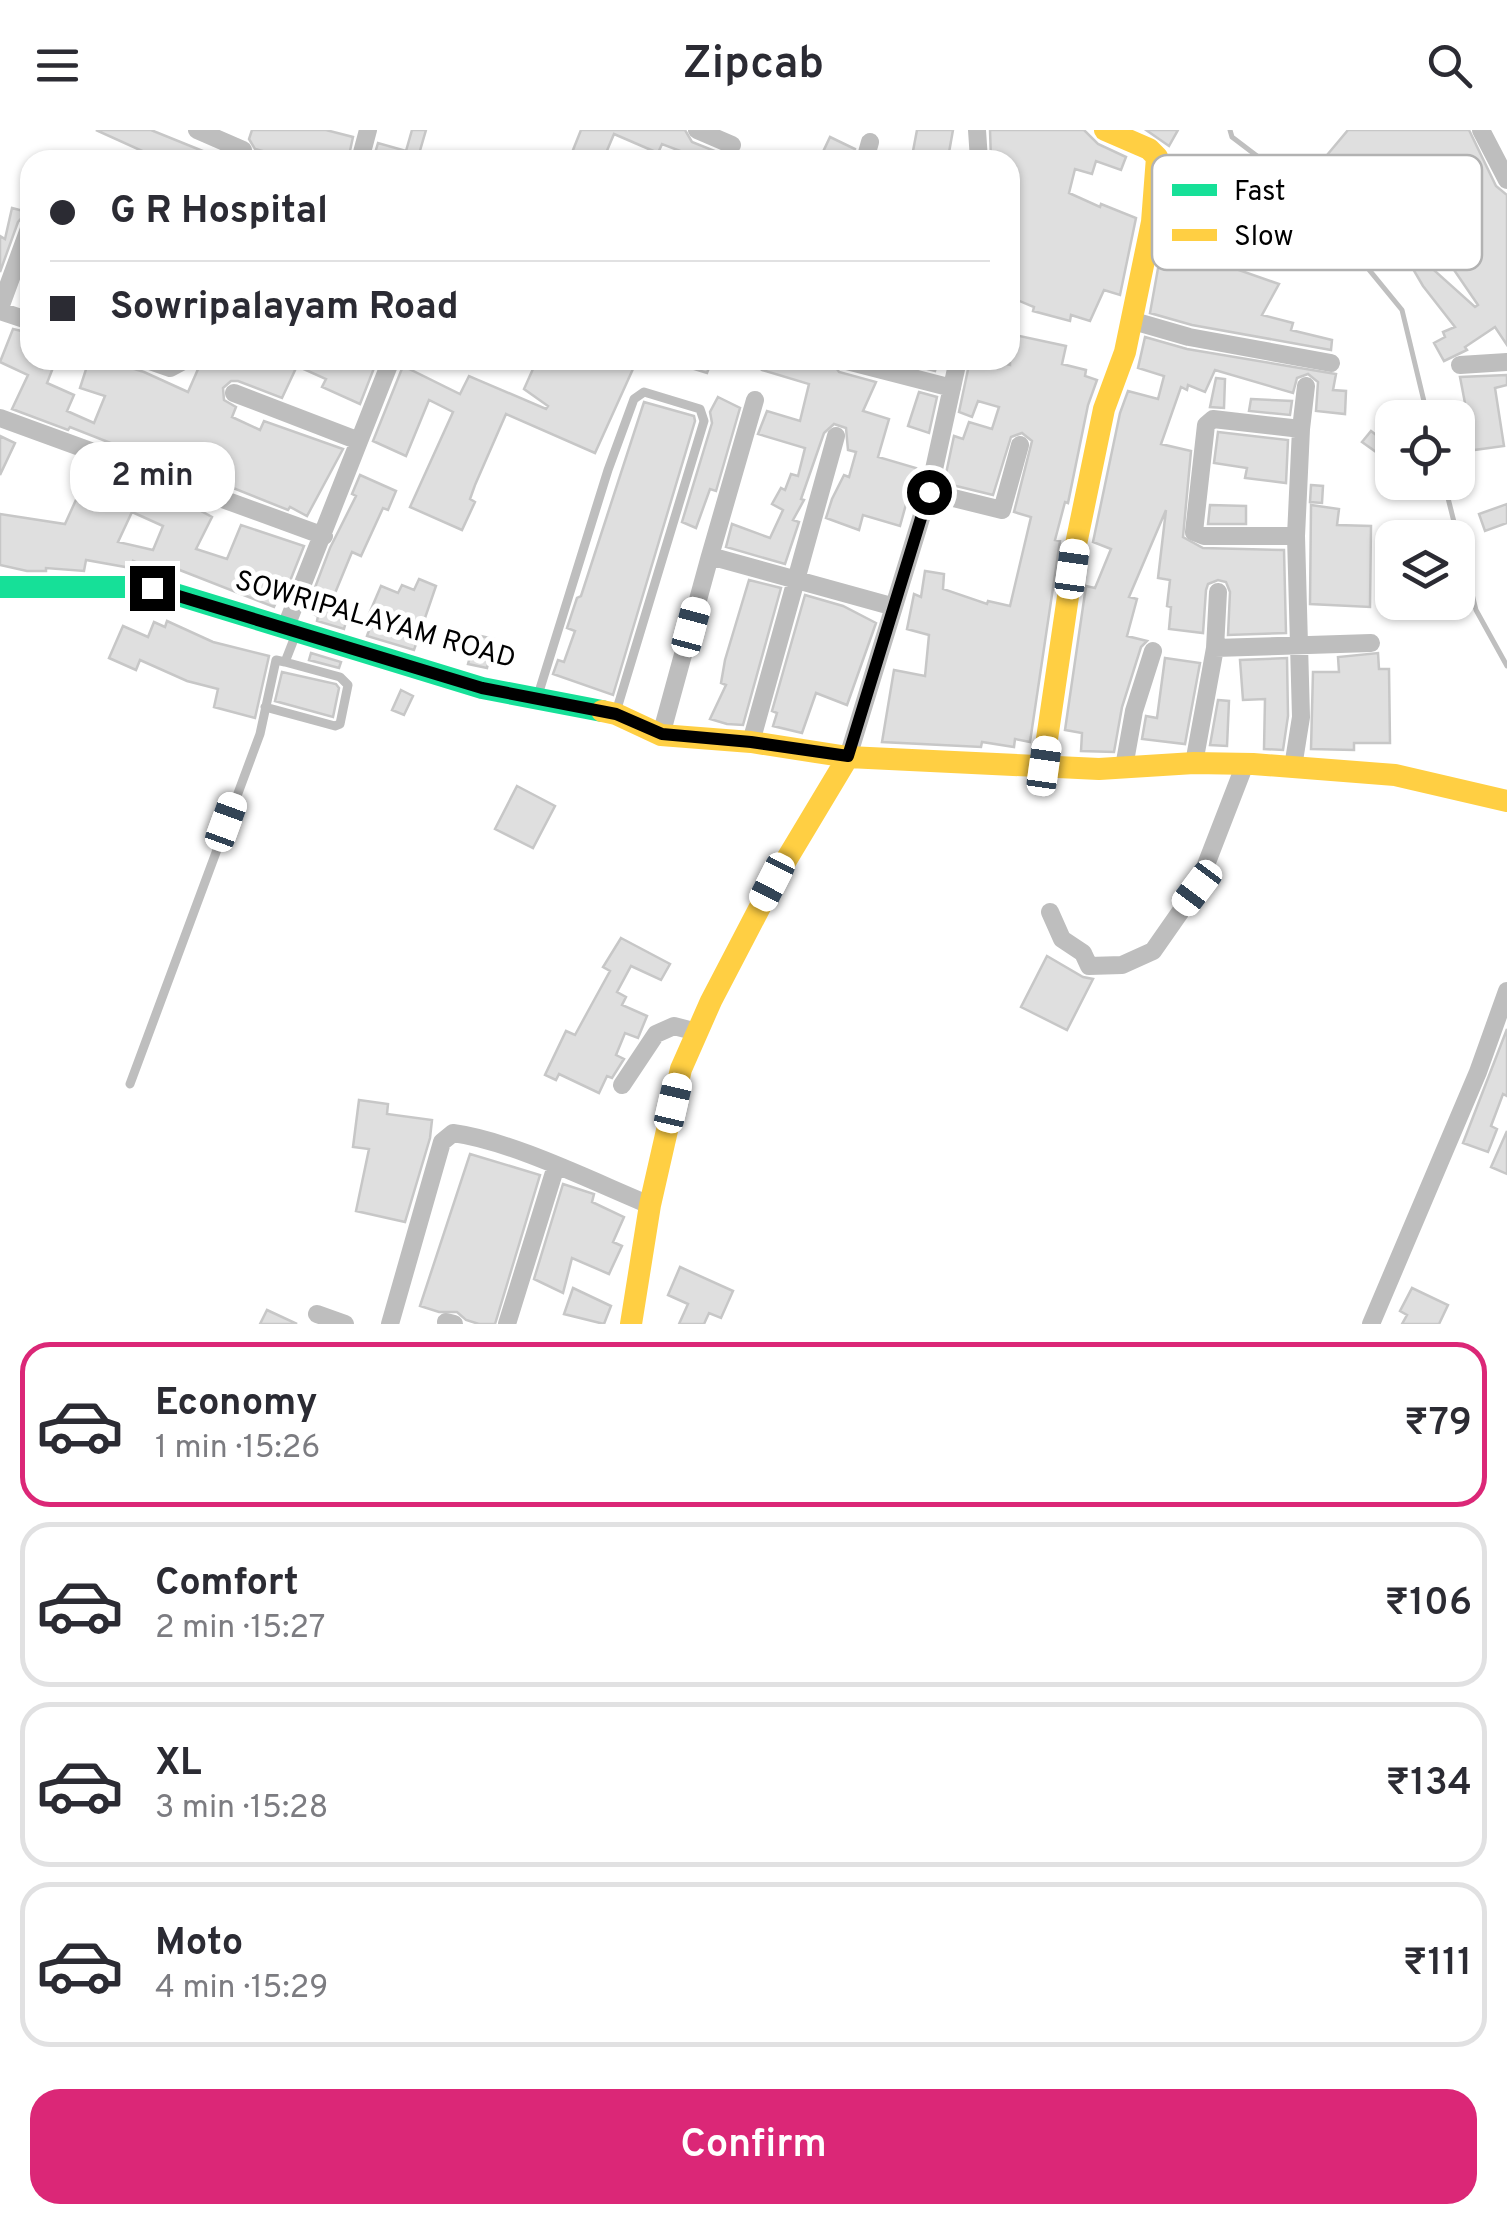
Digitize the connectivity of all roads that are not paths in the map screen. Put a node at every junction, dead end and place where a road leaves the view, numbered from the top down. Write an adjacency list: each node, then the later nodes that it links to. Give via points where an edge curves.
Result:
1 (197, 130): 6 (street)
2 (698, 130): 5 (street)
3 (1105, 130): 7 (street)
4 (1482, 130): 8 (street)
5 (732, 145)
6 (244, 150)
7 (1154, 155)
8 (1507, 180)
9 (1152, 222): 12 (street)
10 (20, 254): 11 (street)
11 (0, 310)
12 (1130, 320): 14 (street); 50 (street, via 1075,549)
13 (1507, 362): 15 (street)
14 (1331, 363)
15 (1460, 365)
16 (387, 370): 26 (street)
17 (882, 370): 20 (street)
18 (956, 370): 20 (street)
19 (1306, 386): 24 (street)
20 (952, 388): 28 (street)
21 (234, 393): 26 (street)
22 (756, 400): 31 (street)
23 (0, 418): 29 (street)
24 (1302, 429): 30 (street); 30 (street, via 1227,418 1206,425 1194,532)
25 (836, 436): 32 (street)
26 (359, 441): 29 (street)
27 (1020, 445): 28 (street, via 1002,510)
28 (929, 492): 35 (street)
29 (324, 536): 36 (street)
30 (1296, 536): 39 (street)
31 (710, 556): 32 (street); 45 (street)
32 (796, 579): 35 (street); 46 (street)
33 (0, 588): 36 (street, SOWRIPALAYAM ROAD, via 152,588)
34 (1218, 592): 38 (street)
35 (892, 606): 47 (street)
36 (291, 630): 41 (lane); 42 (street, SOWRIPALAYAM ROAD, via 482,688)
37 (1371, 643): 39 (street)
38 (1215, 648): 39 (street); 48 (street)
39 (1300, 648): 52 (street, via 1301,717)
40 (1152, 651): 51 (street)
41 (285, 662): 43 (lane, via 276,660); 43 (lane, via 344,680 340,724)
42 (538, 697): 44 (street, SOWRIPALAYAM ROAD); 44 (lane, via 608,470 634,399 644,392 700,409 704,420)
43 (265, 707): 57 (lane)
44 (616, 714): 45 (street, SOWRIPALAYAM ROAD)
45 (662, 734): 46 (street, SOWRIPALAYAM ROAD)
46 (751, 742): 47 (street, SOWRIPALAYAM ROAD)
47 (848, 756): 50 (street, SOWRIPALAYAM ROAD); 56 (street, via 772,882)
48 (1194, 762): 49 (street, SOWRIPALAYAM ROAD); 51 (street, SOWRIPALAYAM ROAD)
49 (1245, 764): 52 (street, SOWRIPALAYAM ROAD); 54 (street, via 1197,888 1153,951 1122,964 1090,966 1062,939)
50 (1044, 766): 51 (street, SOWRIPALAYAM ROAD)
51 (1124, 767)
52 (1293, 767): 53 (street, SOWRIPALAYAM ROAD, via 1395,775)
53 (1507, 801)
54 (1050, 912)
55 (1507, 991): 66 (street)
56 (697, 1032): 58 (street, via 674,1026 656,1034); 60 (street, via 681,1068)
57 (130, 1084)
58 (622, 1084)
59 (556, 1166): 60 (street); 63 (street, via 472,1136 453,1134 442,1142); 64 (street)
60 (650, 1206): 65 (street)
61 (316, 1314): 62 (street)
62 (345, 1324)
63 (390, 1324)
64 (507, 1324)
65 (631, 1324)
66 (1371, 1324)

